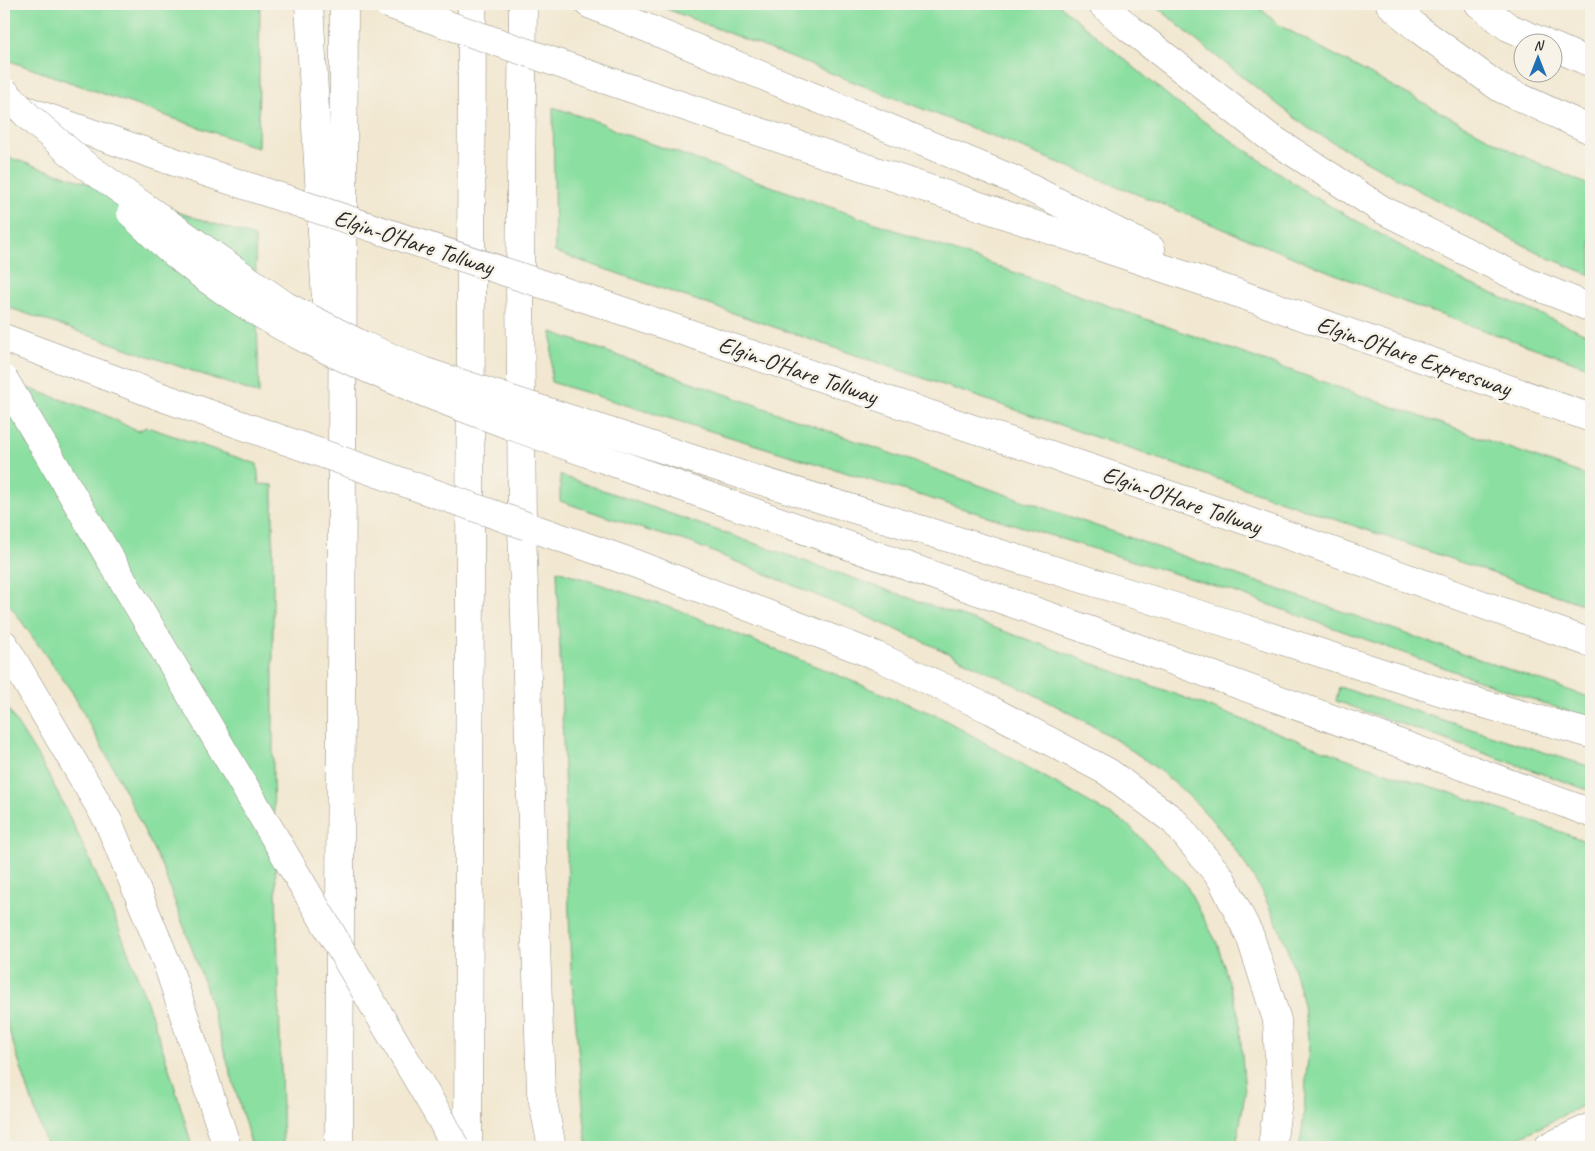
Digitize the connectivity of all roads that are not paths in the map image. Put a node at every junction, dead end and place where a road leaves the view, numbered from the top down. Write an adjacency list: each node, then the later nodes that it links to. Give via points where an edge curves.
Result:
1 (310, 4): 24 (main road, via 333,410)
2 (344, 4): 24 (main road)
3 (388, 4): 17 (main road, bridge)
4 (472, 4): 31 (main road)
5 (523, 4): 32 (main road, via 522,529 541,1092)
6 (1102, 4): 18 (main road, via 1128,28 1268,136 1381,209 1527,282)
7 (1390, 4): 15 (main road, via 1417,28 1500,88)
8 (1479, 4): 10 (main road, via 1508,27)
9 (595, 6): 17 (main road, via 1012,179)
10 (1520, 32)
11 (1562, 51): 12 (main road)
12 (1591, 64)
13 (4, 91): 16 (main road, bridge, via 29,117)
14 (4, 102): 22 (main road, Elgin-O'Hare Tollway, bridge, via 1250,522)
15 (1591, 130)
16 (85, 164): 25 (main road, bridge, via 286,306 362,345 423,371 742,475 1445,693); 26 (main road, bridge, via 150,233 207,278 278,325 418,392 1090,630)
17 (1237, 293): 21 (main road, Elgin-O'Hare Expressway)
18 (1591, 308)
19 (4, 338): 33 (main road, bridge, via 636,564 877,656 991,710 1108,772 1174,821 1221,878 1250,936 1277,1020 1280,1085)
20 (4, 380): 30 (main road, bridge)
21 (1591, 418)
22 (1591, 643)
23 (4, 644): 28 (main road, via 108,821 168,966)
24 (340, 648): 29 (main road)
25 (1591, 734)
26 (1591, 813)
27 (1591, 1127): 34 (main road)
28 (227, 1147)
29 (339, 1147)
30 (455, 1147)
31 (468, 1147)
32 (552, 1147)
33 (1272, 1147)
34 (1548, 1147)

